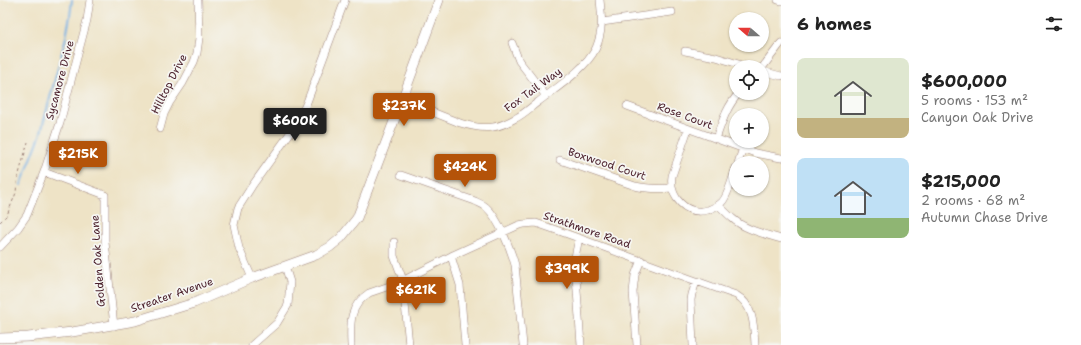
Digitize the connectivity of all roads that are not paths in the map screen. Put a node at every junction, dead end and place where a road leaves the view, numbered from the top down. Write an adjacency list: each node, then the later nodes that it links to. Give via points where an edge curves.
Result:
1 (90, 0): 29 (street, Sycamore Drive, via 60,123)
2 (198, 0): 21 (street, Hilltop Drive, via 197,53 164,114)
3 (345, 0): 42 (street, via 298,122 238,208 234,226 239,248)
4 (439, 0): 18 (street, Streater Avenue)
5 (600, 0): 9 (street, Fox Tail Way)
6 (778, 0): 7 (street)
7 (781, 1)
8 (672, 12): 9 (street)
9 (602, 22): 17 (street, Fox Tail Way, via 600,38 587,61)
10 (512, 43): 17 (street, via 519,61)
11 (781, 43): 13 (street)
12 (685, 51): 14 (street)
13 (768, 60)
14 (729, 61)
15 (769, 73): 16 (street)
16 (781, 76)
17 (546, 96): 18 (street, Fox Tail Way, via 517,118 492,127 480,128)
18 (402, 100): 41 (street, Streater Avenue, via 357,218 330,247)
19 (733, 100): 23 (street, via 722,120)
20 (627, 106): 22 (street, Rose Court)
21 (160, 129)
22 (688, 129): 23 (street, Rose Court); 32 (street, via 672,176)
23 (716, 139): 24 (street, Rose Court)
24 (729, 143)
25 (743, 148): 26 (street); 27 (street, Rose Court)
26 (740, 156)
27 (781, 158)
28 (560, 160): 32 (street, Boxwood Court, via 635,186 647,189)
29 (44, 172): 38 (street, Sycamore Drive, via 27,215); 45 (street, Golden Oak Lane, via 105,195 105,242)
30 (401, 175): 34 (street, via 485,206 495,217)
31 (729, 186): 33 (street, via 725,197)
32 (672, 188): 33 (street, via 678,201 698,212)
33 (718, 205): 36 (street, via 739,224)
34 (502, 232): 35 (street, Strathmore Road, via 519,225 536,223); 39 (street, Strathmore Road); 51 (street, via 513,257 516,273)
35 (579, 238): 40 (street, Strathmore Road); 52 (street, via 575,263)
36 (781, 239)
37 (394, 242): 43 (street, via 394,256)
38 (0, 247)
39 (451, 256): 43 (street, Strathmore Road); 50 (street, via 460,285)
40 (641, 260): 44 (street, Strathmore Road); 53 (street, via 635,275 633,292)
41 (285, 266): 42 (street, Streater Avenue); 47 (street, via 290,282 288,305 277,323)
42 (252, 278): 45 (street, Streater Avenue, via 194,303)
43 (401, 281): 48 (street, Strathmore Road, via 369,294 359,302 352,315); 49 (street)
44 (696, 282): 54 (street, via 691,300); 55 (street, Strathmore Road, via 741,298 752,315)
45 (114, 326): 46 (street, Streater Avenue)
46 (0, 338)
47 (252, 345)
48 (351, 345)
49 (409, 345)
50 (465, 345)
51 (523, 345)
52 (581, 345)
53 (637, 345)
54 (693, 345)
55 (755, 345)

